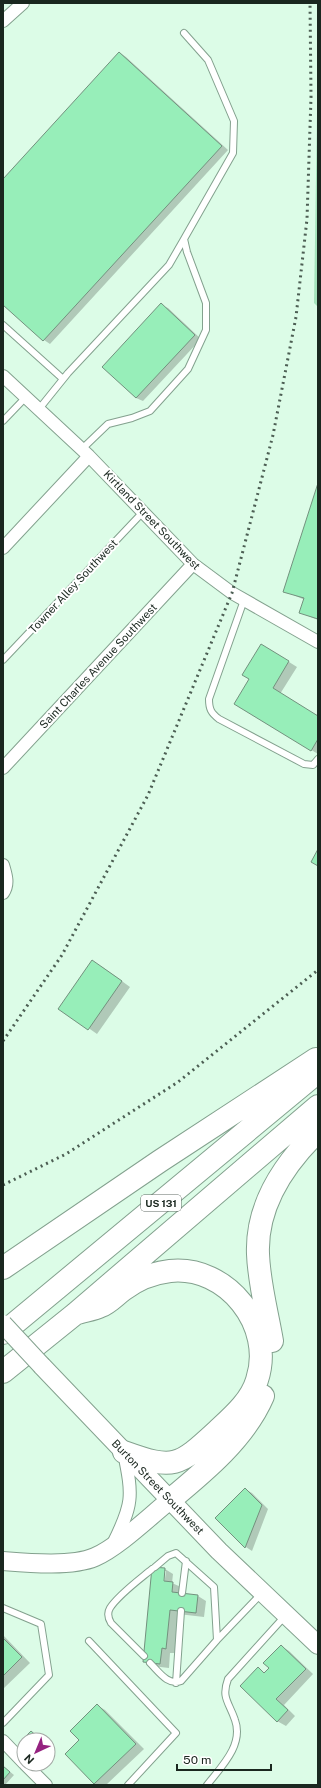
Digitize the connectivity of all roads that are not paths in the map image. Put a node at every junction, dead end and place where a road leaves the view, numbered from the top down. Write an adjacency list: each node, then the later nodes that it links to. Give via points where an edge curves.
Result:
1 (23, 3): 2 (street)
2 (3, 21)
3 (184, 33): 4 (lane, via 208,60 234,120 232,153)
4 (184, 239): 7 (lane, via 169,265); 11 (lane, via 206,303 206,330 188,369 150,411 108,424)
5 (3, 325): 7 (lane)
6 (3, 376): 8 (street, Kirtland Street Southwest)
7 (63, 379): 9 (lane)
8 (26, 397): 9 (street, Kirtland Street Southwest); 10 (lane)
9 (39, 409): 11 (street, Kirtland Street Southwest)
10 (3, 421)
11 (86, 452): 12 (street, Kirtland Street Southwest); 13 (street)
12 (143, 512): 14 (street, Kirtland Street Southwest); 17 (lane, Towner Alley Southwest)
13 (3, 548)
14 (192, 564): 15 (street, Kirtland Street Southwest); 19 (street, Saint Charles Avenue Southwest)
15 (244, 600): 16 (street, Kirtland Street Southwest); 18 (lane, via 208,699 212,714 304,764 313,765)
16 (318, 642)
17 (3, 660)
18 (318, 759)
19 (3, 768)
20 (3, 865): 21 (street, via 7,878 6,890)
21 (3, 893)
22 (318, 1058): 26 (highway)
23 (318, 1072): 29 (highway, US 131)
24 (318, 1106): 27 (highway, US 131)
25 (318, 1131): 32 (highway, via 294,1157 276,1183 260,1226 258,1254 273,1352 272,1369 266,1390 240,1434)
26 (3, 1268)
27 (75, 1314): 30 (highway, US 131); 31 (highway, via 102,1306 126,1288 150,1276 183,1271 204,1275 228,1289 245,1306 255,1326 261,1348 257,1380 243,1405 221,1428 181,1461 158,1463)
28 (3, 1324): 31 (main road, Burton Street Southwest, bridge)
29 (3, 1333)
30 (3, 1372)
31 (124, 1452): 32 (main road, Burton Street Southwest); 33 (street, via 130,1482 130,1502 126,1518)
32 (170, 1500): 33 (main road); 37 (main road, Burton Street Southwest)
33 (111, 1548): 34 (main road, via 94,1557 76,1562)
34 (3, 1561)
35 (186, 1561): 36 (lane); 42 (lane, via 214,1586); 44 (lane, via 176,1553 168,1556 110,1609 110,1623)
36 (182, 1593)
37 (262, 1593): 40 (main road, Burton Street Southwest); 42 (lane)
38 (3, 1608): 47 (lane, via 41,1624 49,1675)
39 (181, 1611): 46 (lane)
40 (286, 1614): 41 (main road, Burton Street Southwest); 53 (lane, via 228,1679 224,1690 236,1721 236,1736 233,1749)
41 (312, 1639)
42 (218, 1640): 46 (lane, via 181,1681)
43 (89, 1641): 52 (lane, via 176,1733)
44 (144, 1656)
45 (150, 1663): 46 (lane, via 169,1682)
46 (176, 1683)
47 (3, 1723)
48 (3, 1742): 49 (street)
49 (16, 1756)
50 (32, 1772): 51 (street)
51 (46, 1785)
52 (128, 1785)
53 (207, 1785)

